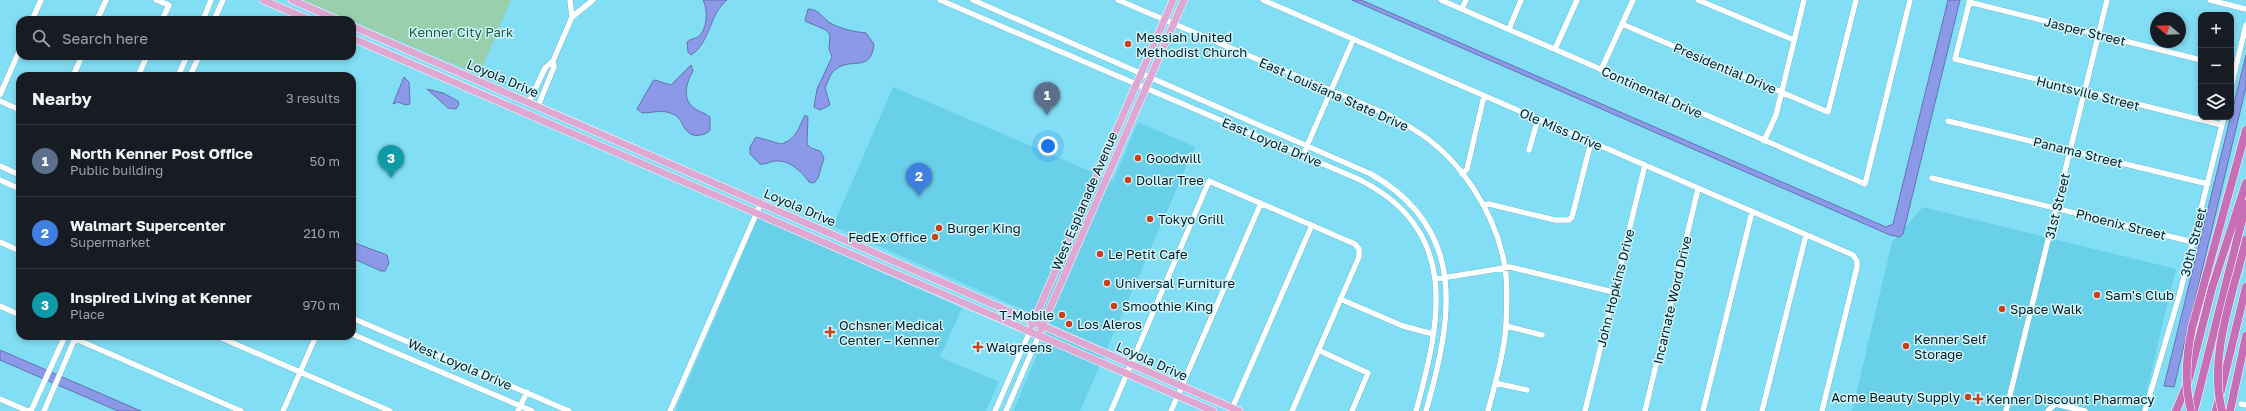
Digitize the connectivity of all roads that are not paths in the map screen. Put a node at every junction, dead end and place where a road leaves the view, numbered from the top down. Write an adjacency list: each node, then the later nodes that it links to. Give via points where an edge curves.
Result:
1 (41, 0): 30 (street)
2 (106, 0): 31 (street)
3 (156, 0): 32 (street, via 168,5)
4 (211, 0): 33 (street)
5 (223, 0): 34 (street)
6 (263, 0): 35 (main road)
7 (292, 0): 36 (main road)
8 (570, 0): 37 (street)
9 (593, 0): 37 (street)
10 (940, 0): 66 (street, East Loyola Drive)
11 (973, 0): 64 (street, East Loyola Drive)
12 (1118, 0): 38 (street, East Louisiana State Drive)
13 (1172, 0): 38 (main road, West Esplanade Avenue)
14 (1184, 0): 39 (main road, West Esplanade Avenue)
15 (1263, 0): 46 (street, Ole Miss Drive)
16 (1441, 0): 28 (street, Continental Drive)
17 (1466, 0): 28 (street)
18 (1521, 0): 43 (street)
19 (1576, 0): 48 (street)
20 (1633, 0): 40 (street)
21 (1698, 0): 47 (street)
22 (1804, 0): 47 (street)
23 (1856, 0): 70 (street, Presidential Drive, via 1828,112)
24 (1910, 0): 89 (street, Continental Drive, via 1865,184)
25 (2107, 0): 44 (street, 31st Street)
26 (2210, 0): 29 (street)
27 (1969, 1): 44 (street, Jasper Street); 71 (street, Huntsville Street, via 1955,59)
28 (1462, 9): 43 (street, Continental Drive)
29 (2246, 9)
30 (34, 16)
31 (100, 16)
32 (164, 16)
33 (205, 16)
34 (216, 16)
35 (301, 16)
36 (329, 16)
37 (572, 17): 56 (street)
38 (1164, 20): 39 (street, East Louisiana State Drive); 64 (main road, West Esplanade Avenue)
39 (1173, 24): 65 (main road, West Esplanade Avenue); 69 (street, East Louisiana State Drive)
40 (1622, 24): 59 (street); 70 (street, Presidential Drive)
41 (2246, 25): 57 (street)
42 (356, 28): 50 (main road, Loyola Drive)
43 (1509, 29): 48 (street, Continental Drive)
44 (2099, 35): 51 (street, Jasper Street); 71 (street, 31st Street)
45 (356, 40): 58 (main road, Loyola Drive)
46 (1353, 40): 69 (street); 73 (street, Ole Miss Drive)
47 (1794, 40): 70 (street)
48 (1555, 49): 59 (street, Continental Drive)
49 (16, 58): 72 (street)
50 (428, 58): 58 (main road); 67 (main road, Loyola Drive)
51 (2198, 59)
52 (80, 60): 60 (street)
53 (145, 60): 61 (street)
54 (185, 60): 62 (street)
55 (196, 60): 63 (street)
56 (553, 61): 76 (street, via 545,68); 77 (street, via 554,67)
57 (2234, 65)
58 (424, 69): 74 (main road, Loyola Drive)
59 (1601, 70): 89 (street, Continental Drive)
60 (75, 72)
61 (140, 72)
62 (180, 72)
63 (192, 72)
64 (1141, 73): 65 (street, East Loyola Drive); 66 (main road, West Esplanade Avenue)
65 (1150, 78): 68 (main road, West Esplanade Avenue); 91 (street, East Loyola Drive)
66 (1136, 84): 68 (street, East Loyola Drive); 79 (main road, West Esplanade Avenue)
67 (496, 88): 74 (main road); 76 (main road, Loyola Drive)
68 (1146, 88): 83 (main road, West Esplanade Avenue); 95 (street, East Loyola Drive)
69 (1330, 92): 91 (street); 102 (street, East Louisiana State Drive, via 1384,113 1414,129 1441,151)
70 (1782, 92): 89 (street, via 1776,115)
71 (2085, 93): 85 (street, Huntsville Street); 94 (street, 31st Street)
72 (0, 95)
73 (1484, 96): 80 (street, Ole Miss Drive); 102 (street, via 1467,169)
74 (492, 99): 87 (main road, Loyola Drive)
75 (0, 102): 78 (street)
76 (529, 102): 77 (main road, Loyola Drive)
77 (538, 106): 84 (main road, Loyola Drive)
78 (16, 108)
79 (1121, 118): 83 (main road); 98 (main road, West Esplanade Avenue)
80 (1538, 119): 90 (street, Ole Miss Drive); 93 (street)
81 (2223, 120): 85 (street, 30th Street)
82 (1948, 121): 94 (street, Panama Street)
83 (1130, 122): 99 (main road, West Esplanade Avenue)
84 (581, 125): 87 (main road); 88 (main road, Loyola Drive)
85 (2222, 125): 107 (street, 30th Street)
86 (2246, 130): 194 (highway, bridge, via 2188,345 2186,374)
87 (576, 135): 92 (main road, Loyola Drive)
88 (611, 138): 92 (main road); 100 (main road, Loyola Drive)
89 (1764, 141)
90 (1591, 142): 96 (street, Ole Miss Drive); 113 (street, via 1570,220 1556,220 1489,204)
91 (1307, 146): 95 (street); 130 (street, East Loyola Drive, via 1371,174 1403,196 1429,229 1440,254)
92 (606, 148): 105 (main road, Loyola Drive)
93 (1529, 150)
94 (2070, 150): 107 (street, Panama Street); 114 (street, 31st Street)
95 (1302, 156): 131 (street, East Loyola Drive, via 1371,186 1396,204 1412,222 1425,243)
96 (1645, 165): 109 (street, Ole Miss Drive); 133 (street, John Hopkins Drive)
97 (0, 166): 101 (street)
98 (1100, 166): 99 (main road); 115 (main road, West Esplanade Avenue)
99 (1110, 170): 118 (main road, West Esplanade Avenue)
100 (691, 172): 105 (main road); 110 (main road, Loyola Drive)
101 (16, 173)
102 (1462, 174): 113 (street, East Louisiana State Drive)
103 (1932, 178): 114 (street, Phoenix Street)
104 (0, 180): 108 (street)
105 (686, 183): 117 (main road, Loyola Drive)
106 (2246, 183): 193 (highway, via 2212,288 2188,382)
107 (2208, 184): 124 (street, 30th Street)
108 (16, 187)
109 (1698, 189): 116 (street, Ole Miss Drive); 185 (street, Incarnate Word Drive)
110 (761, 203): 117 (street); 121 (main road, Loyola Drive)
111 (1261, 203): 119 (street); 155 (street, via 1209,181); 159 (street)
112 (2246, 204): 195 (highway)
113 (1483, 205): 129 (street, East Louisiana State Drive, via 1500,246)
114 (2056, 208): 124 (street, Phoenix Street); 189 (street, 31st Street)
115 (1081, 212): 118 (main road); 127 (main road, West Esplanade Avenue)
116 (1752, 212): 120 (street, Ole Miss Drive); 186 (street)
117 (756, 214): 125 (main road, Loyola Drive); 173 (street)
118 (1090, 216): 128 (main road, West Esplanade Avenue)
119 (1312, 225): 134 (street, via 1355,244 1360,249 1359,257); 165 (street)
120 (1806, 235): 187 (street); 188 (street, Ole Miss Drive, via 1857,260)
121 (841, 237): 125 (main road); 138 (main road, Loyola Drive)
122 (2246, 240): 197 (highway, bridge, via 2218,358 2218,388)
123 (0, 242): 126 (street)
124 (2193, 242): 192 (street, 30th Street)
125 (836, 248): 141 (main road, Loyola Drive)
126 (16, 249)
127 (1061, 257): 128 (main road); 138 (main road, West Esplanade Avenue)
128 (1071, 261): 139 (main road, West Esplanade Avenue)
129 (1505, 268): 130 (street); 133 (street); 140 (street, East Louisiana State Drive)
130 (1446, 277): 131 (street); 182 (street, East Loyola Drive, via 1444,336)
131 (1436, 279): 143 (street, East Loyola Drive, via 1437,300)
132 (2246, 287): 196 (highway, bridge)
133 (1613, 292): 184 (street, John Hopkins Drive)
134 (1340, 298): 143 (street, via 1403,326); 154 (street)
135 (0, 306): 136 (street)
136 (16, 313)
137 (356, 320): 161 (street, West Loyola Drive)
138 (1034, 321): 139 (main road, Loyola Drive); 141 (main road, West Esplanade Avenue)
139 (1042, 325): 142 (main road, Loyola Drive); 144 (main road, West Esplanade Avenue)
140 (1506, 326): 145 (street); 158 (street, East Louisiana State Drive)
141 (1030, 331): 144 (main road, Loyola Drive); 174 (street, West Esplanade Avenue)
142 (1062, 334): 153 (main road); 155 (main road, Loyola Drive)
143 (1433, 334): 181 (street, East Loyola Drive)
144 (1038, 335): 153 (main road, Loyola Drive); 175 (street, West Esplanade Avenue)
145 (1542, 335)
146 (356, 336): 164 (street, West Loyola Drive)
147 (2246, 336): 198 (highway)
148 (63, 340): 166 (street)
149 (74, 340): 167 (street)
150 (82, 340): 168 (street)
151 (226, 340): 156 (street)
152 (314, 340): 156 (street)
153 (1058, 343): 157 (main road, Loyola Drive)
154 (1318, 350): 179 (street); 180 (street, via 1368,373)
155 (1131, 364): 157 (street); 159 (main road, Loyola Drive)
156 (300, 371): 169 (street); 170 (street)
157 (1127, 373): 162 (main road, Loyola Drive); 176 (street)
158 (1495, 383): 160 (street); 183 (street, East Louisiana State Drive)
159 (1181, 387): 162 (street); 165 (main road, Loyola Drive)
160 (1527, 390)
161 (527, 392): 164 (street); 172 (street, West Loyola Drive)
162 (1178, 395): 177 (street); 178 (main road, Loyola Drive)
163 (0, 399): 166 (street)
164 (519, 408): 171 (street, West Loyola Drive)
165 (1234, 410)
166 (30, 411)
167 (44, 411)
168 (241, 411)
169 (283, 411)
170 (390, 411)
171 (532, 411)
172 (569, 411)
173 (670, 411)
174 (996, 411)
175 (1006, 411)
176 (1110, 411)
177 (1171, 411)
178 (1213, 411)
179 (1292, 411)
180 (1352, 411)
181 (1416, 411)
182 (1426, 411)
183 (1488, 411)
184 (1585, 411)
185 (1645, 411)
186 (1703, 411)
187 (1762, 411)
188 (1822, 411)
189 (2006, 411)
190 (2048, 411): 191 (street, via 2055,404)
191 (2085, 411)
192 (2145, 411)
193 (2176, 411)
194 (2190, 411)
195 (2194, 411)
196 (2216, 411)
197 (2222, 411)
198 (2230, 411)

